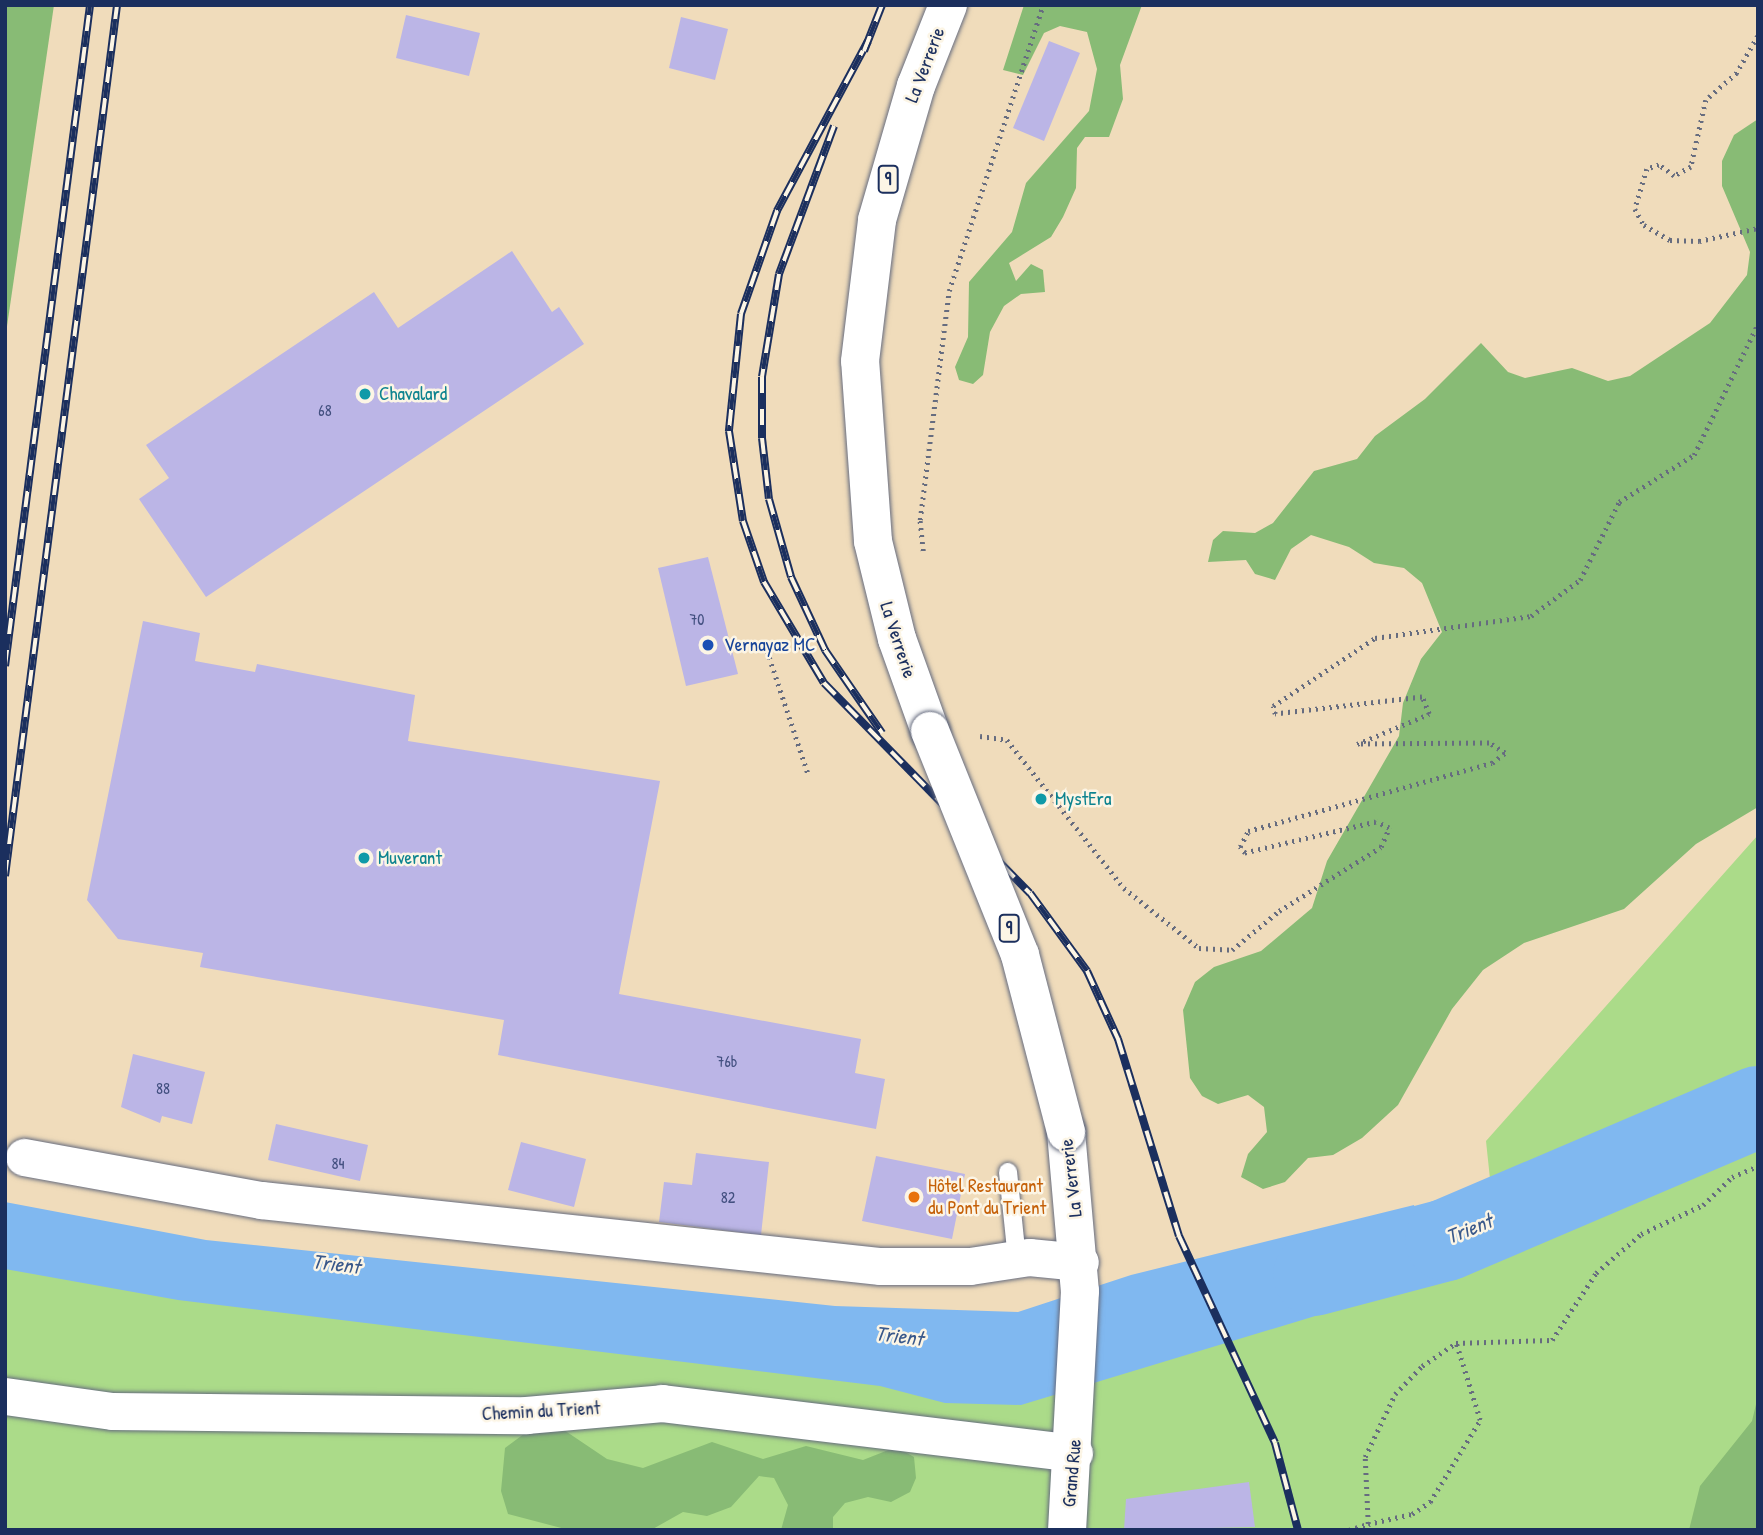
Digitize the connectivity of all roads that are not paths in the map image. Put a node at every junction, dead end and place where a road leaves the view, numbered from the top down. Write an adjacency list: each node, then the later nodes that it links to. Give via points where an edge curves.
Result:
1 (948, 5): 5 (main road, La Verrerie / 9, bridge, via 884,193 860,361 873,541 897,639 1020,955 1066,1132)
2 (24, 1157): 4 (street, via 261,1200 880,1266)
3 (1008, 1172): 4 (lane)
4 (1017, 1259): 5 (street)
5 (1080, 1276): 7 (main road, 9)
6 (5, 1396): 7 (street, Chemin du Trient, via 112,1411 526,1415 662,1403)
7 (1075, 1435): 8 (main road, Grand Rue / 9)
8 (1067, 1530)

